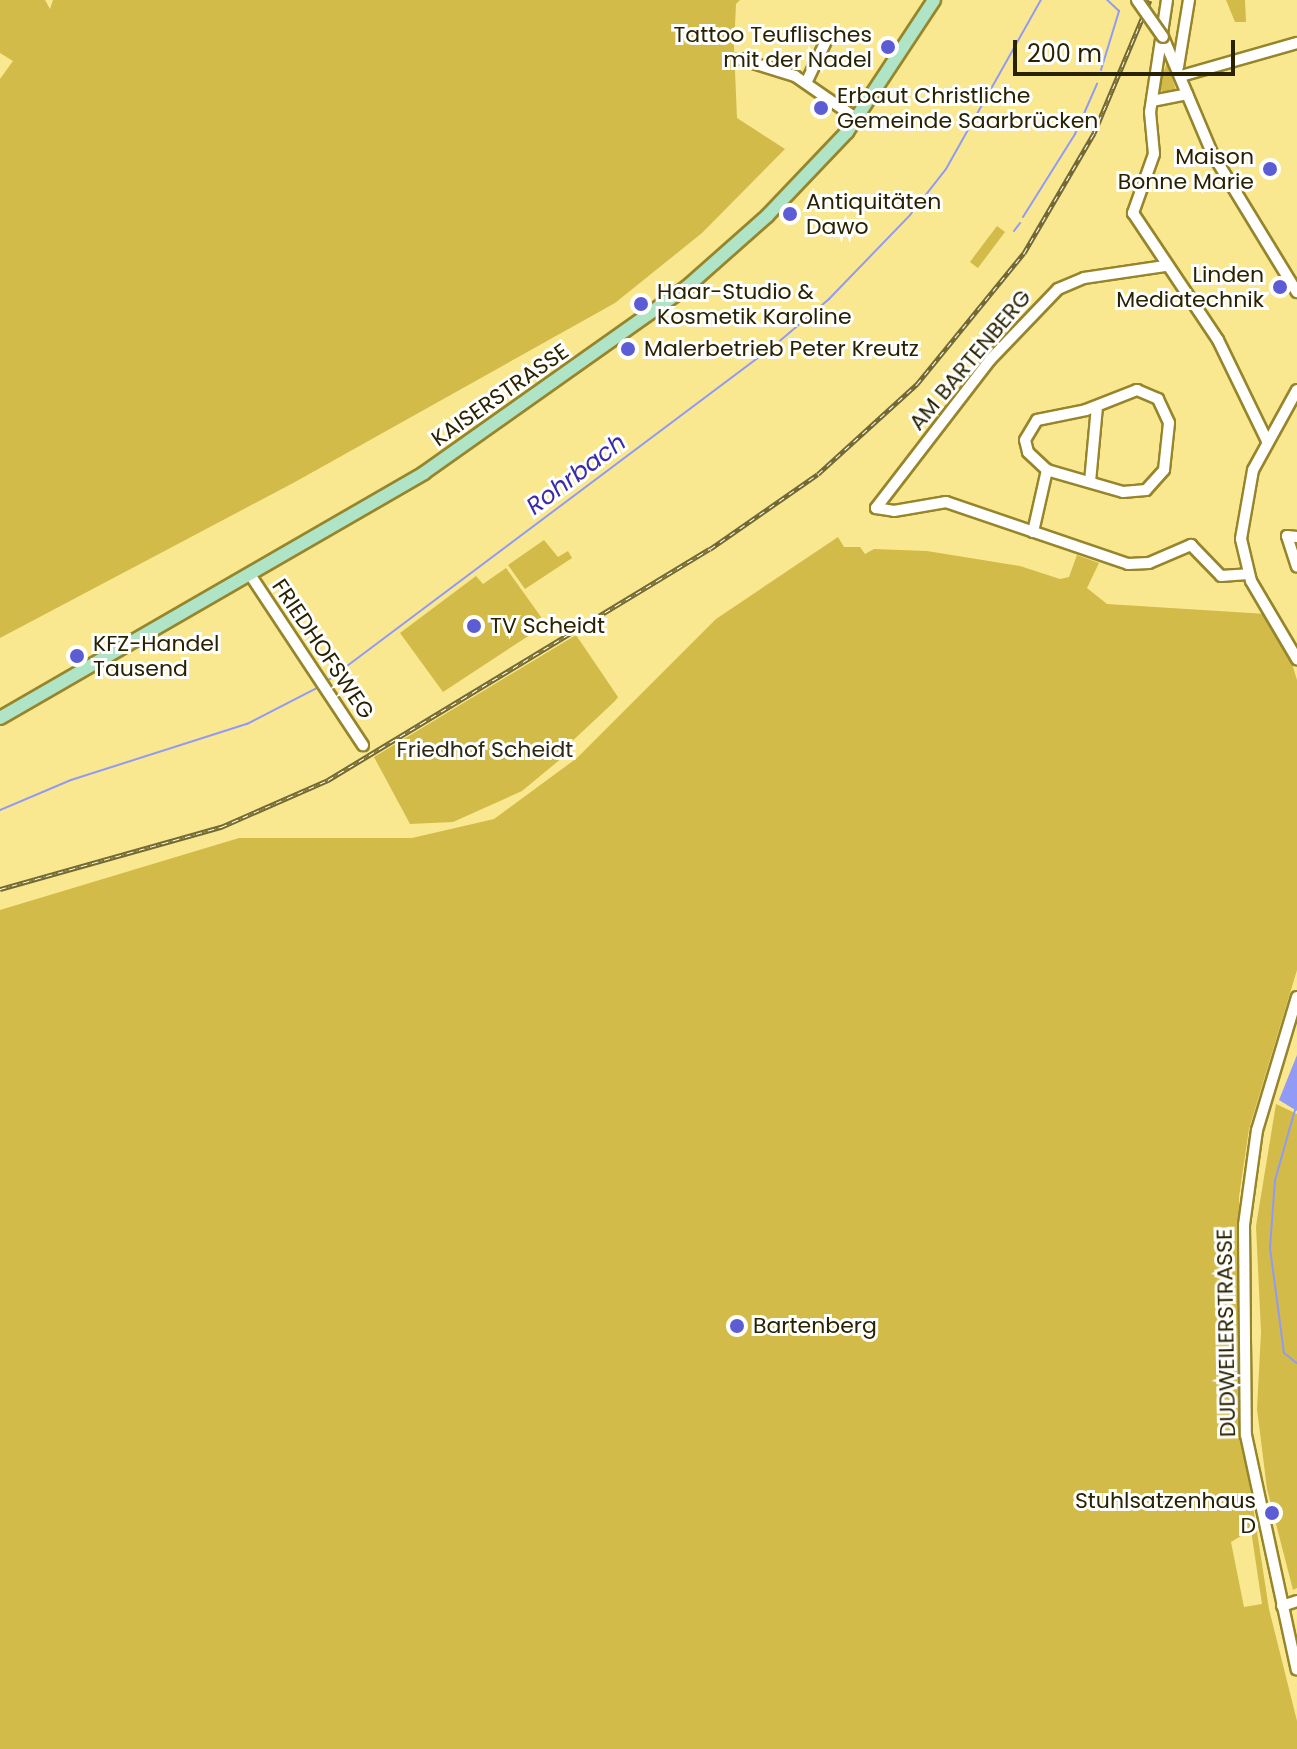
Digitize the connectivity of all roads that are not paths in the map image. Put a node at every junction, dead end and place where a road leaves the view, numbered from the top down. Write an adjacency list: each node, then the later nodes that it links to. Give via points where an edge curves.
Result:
1 (934, 0): 14 (main road, KAISERSTRASSE)
2 (1137, 0): 7 (street, bridge)
3 (1167, 0): 13 (street)
4 (1189, 0): 5 (street)
5 (1183, 37): 7 (street); 10 (street)
6 (827, 39): 11 (street)
7 (1165, 40): 10 (street)
8 (1297, 43): 10 (street)
9 (740, 59): 11 (street, via 785,71)
10 (1179, 73): 12 (street)
11 (806, 83): 14 (street)
12 (1187, 94): 13 (street); 16 (street, via 1212,153)
13 (1152, 101): 15 (street, via 1152,171 1132,208)
14 (857, 119): 26 (main road, KAISERSTRASSE, via 810,173 688,286 424,473)
15 (1165, 266): 19 (street, via 1218,340); 22 (street, AM BARTENBERG, via 1084,278 1058,289 990,360 876,508 894,511 946,502)
16 (1297, 292)
17 (1297, 390): 19 (street)
18 (1097, 406): 20 (street, via 1037,420 1029,428 1028,452); 21 (street); 21 (street, via 1130,391 1153,395 1167,412 1167,446 1164,470 1146,490 1123,492)
19 (1267, 441): 25 (street, via 1253,470 1242,523)
20 (1047, 470): 21 (street); 22 (street)
21 (1090, 482)
22 (1033, 532): 25 (street, via 1128,564 1149,563 1191,545 1221,576)
23 (1297, 537): 24 (street, via 1287,536)
24 (1297, 566)
25 (1248, 574): 27 (street)
26 (251, 576): 28 (main road, KAISERSTRASSE); 29 (street, FRIEDHOFSWEG)
27 (1297, 659)
28 (0, 718)
29 (363, 745)
30 (1297, 997): 32 (street, DUDWEILERSTRASSE, via 1257,1130 1244,1225 1249,1332 1245,1423)
31 (1297, 1601): 32 (street)
32 (1282, 1606): 33 (street, DUDWEILERSTRASSE)
33 (1297, 1670)

